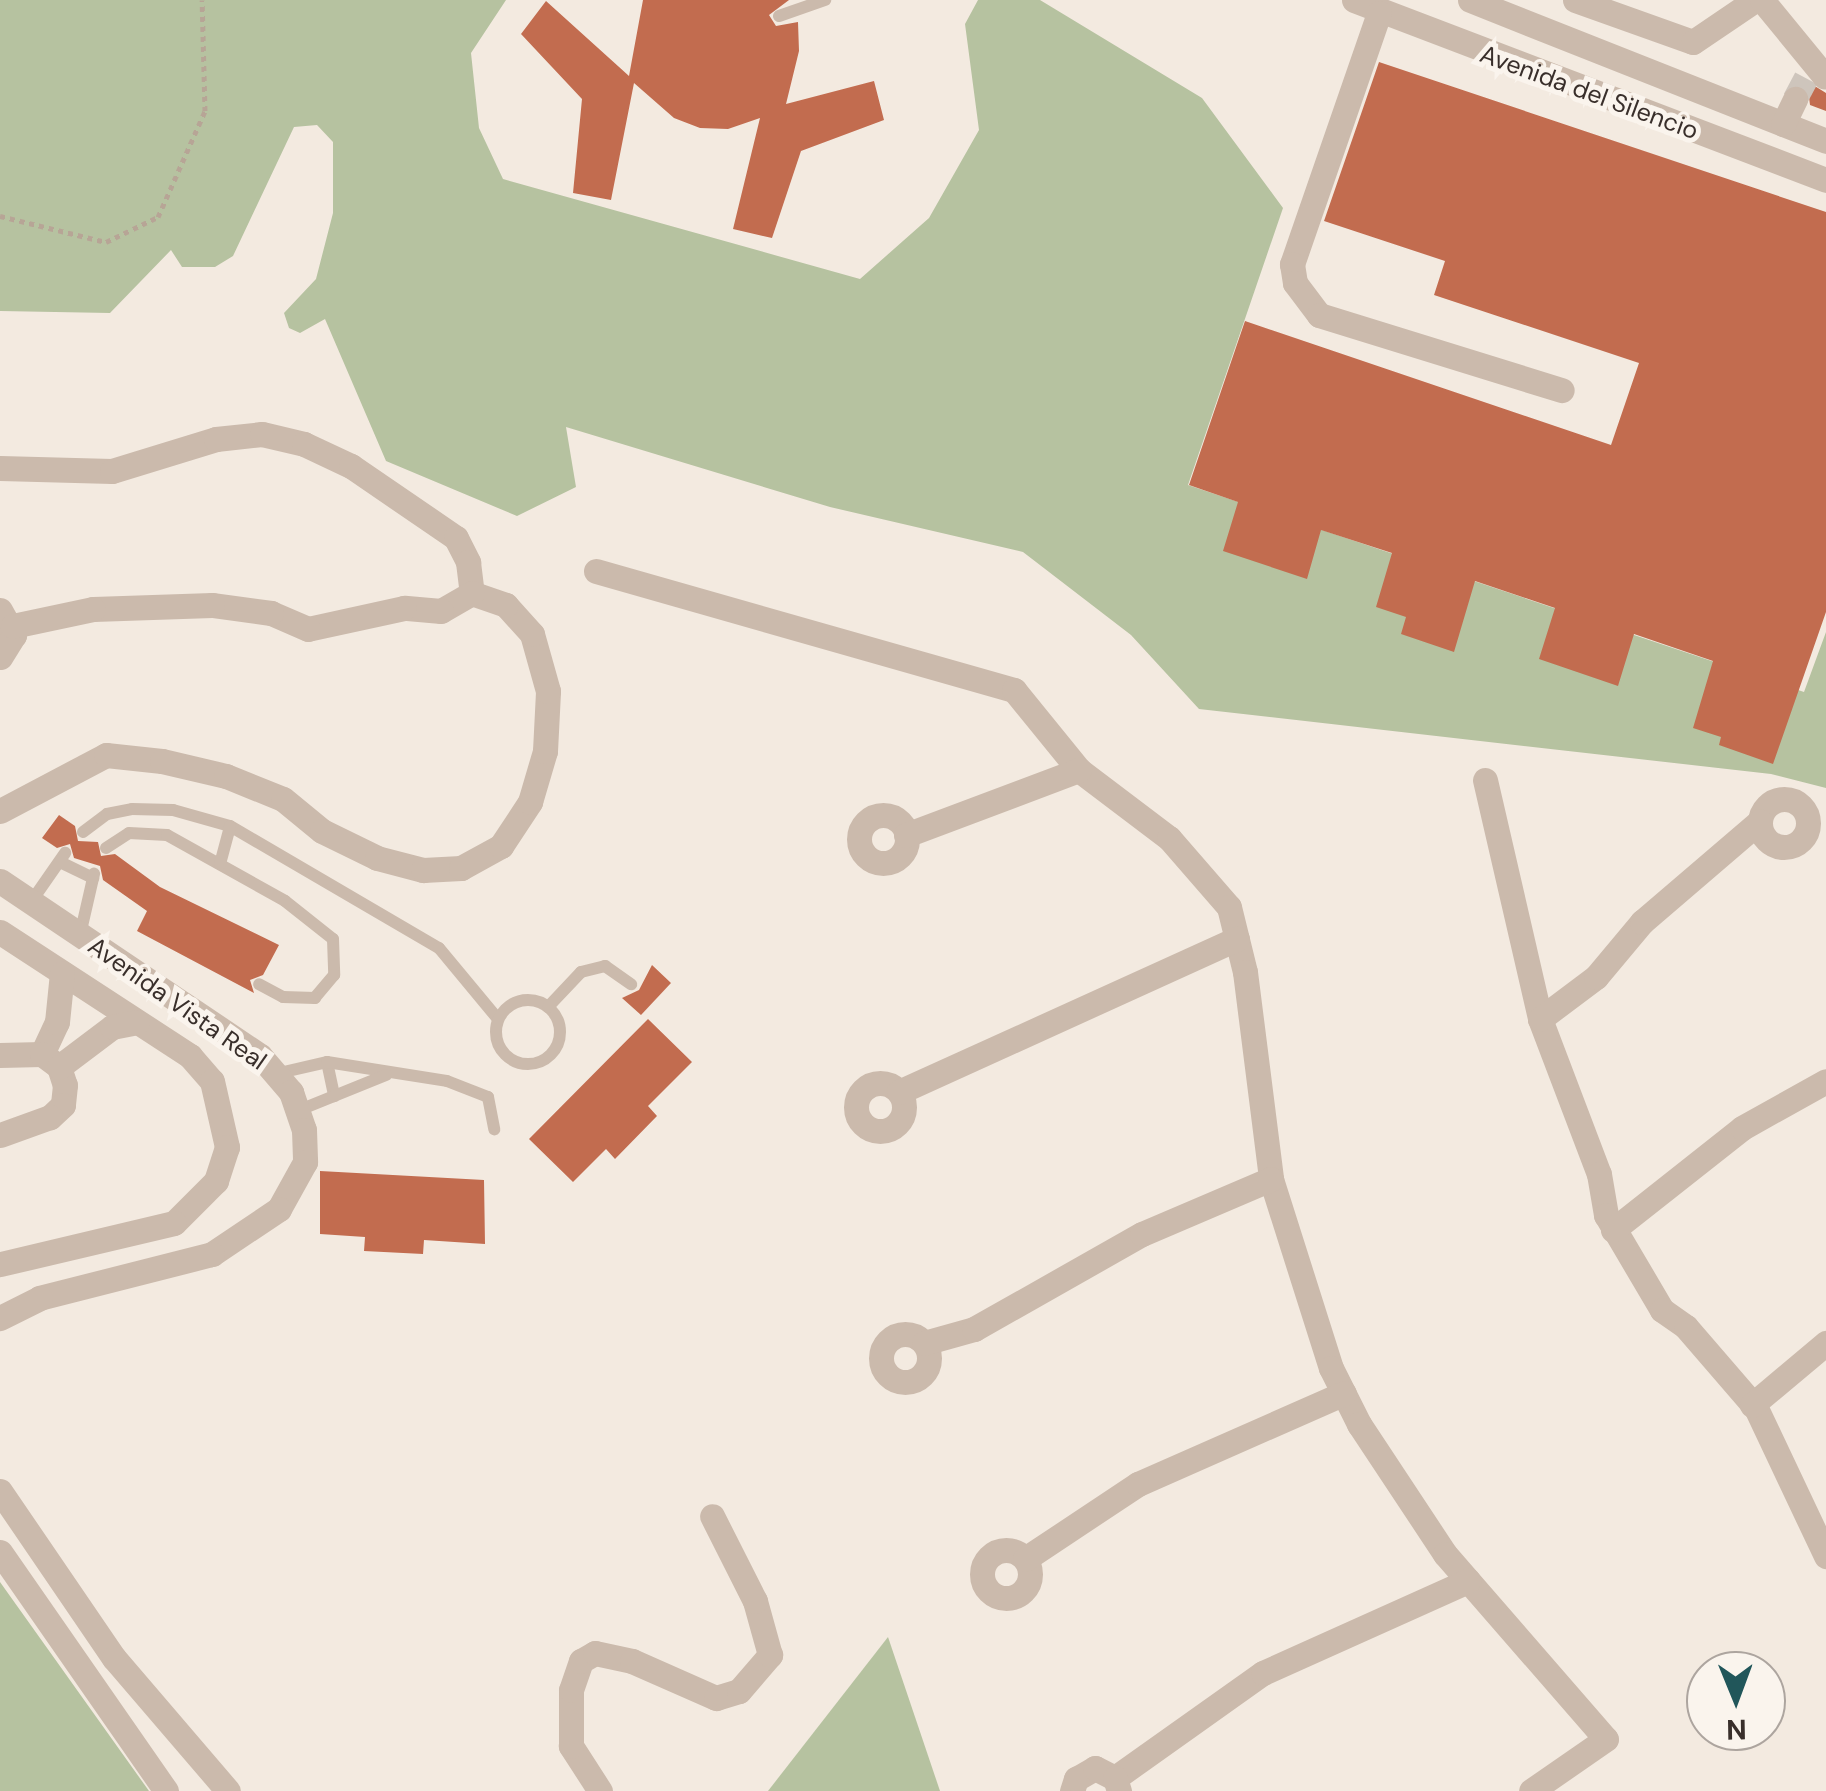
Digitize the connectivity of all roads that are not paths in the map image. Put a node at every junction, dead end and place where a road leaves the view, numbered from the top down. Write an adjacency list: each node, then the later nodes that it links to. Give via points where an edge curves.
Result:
1 (826, 0): 8 (lane)
2 (1354, 0): 7 (street, Avenida del Silencio)
3 (1470, 0): 6 (street, Avenida del Silencio)
4 (1575, 0): 5 (street, via 1693,42)
5 (1759, 0): 10 (street)
6 (1498, 11): 9 (street); 11 (street, Avenida del Silencio)
7 (1378, 14): 9 (street, Avenida del Silencio); 14 (street, via 1292,264 1294,283 1319,315)
8 (779, 16)
9 (1479, 52): 13 (street, Avenida del Silencio)
10 (1810, 80): 11 (street)
11 (1782, 124): 12 (street, Avenida del Silencio)
12 (1826, 141)
13 (1826, 180)
14 (1562, 390)
15 (0, 468): 17 (street, via 112,470 216,439 262,434 304,444 350,466 456,538)
16 (596, 571): 20 (street, via 1014,690)
17 (472, 593): 18 (street, via 441,611 404,608 308,629 270,612 212,605); 22 (street, via 506,605 532,634 548,691 545,751 530,802 501,846 461,868 422,870 376,858 322,831 283,799 162,761 106,755)
18 (6, 618): 19 (street, via 11,644)
19 (0, 657)
20 (1079, 770): 29 (street); 36 (street, via 1170,838 1228,907)
21 (1485, 780): 42 (street)
22 (6, 808): 26 (street)
23 (173, 810): 25 (lane); 27 (lane, via 107,814); 28 (lane)
24 (1760, 821): 42 (street, via 1642,922 1596,977)
25 (230, 826): 31 (lane); 41 (lane, via 440,948)
26 (0, 830)
27 (83, 832)
28 (167, 835): 30 (lane, via 129,832); 31 (lane)
29 (906, 835)
30 (106, 848)
31 (220, 864): 38 (lane, via 286,901 333,939 334,975 315,998 284,996)
32 (0, 882): 33 (street, Avenida Vista Real)
33 (31, 902): 35 (street, Avenida Vista Real); 35 (lane, via 62,858 93,876)
34 (0, 932): 37 (street, Avenida Vista Real)
35 (80, 935): 47 (street, Avenida Vista Real)
36 (1237, 940): 50 (street); 55 (street)
37 (62, 973): 43 (street, Avenida Vista Real); 45 (street)
38 (259, 984)
39 (631, 984): 40 (lane, via 605,966 581,972)
40 (548, 1007): 41 (lane, via 535,998 513,1002); 41 (lane, via 560,1034 552,1055 532,1066 510,1060 497,1042)
41 (498, 1018)
42 (1540, 1018): 56 (street, via 1600,1174)
43 (137, 1022): 45 (street, via 112,1027); 57 (street, Avenida Vista Real, via 190,1056 212,1081 227,1148 216,1181 174,1223)
44 (0, 1054): 45 (street)
45 (50, 1060): 54 (street, via 64,1104 50,1117)
46 (326, 1062): 47 (lane); 48 (lane); 51 (lane)
47 (275, 1074): 52 (street, Avenida Vista Real)
48 (386, 1075): 51 (lane); 53 (lane, via 447,1081 488,1097)
49 (1826, 1081): 56 (street, via 1742,1128)
50 (899, 1092)
51 (334, 1096): 52 (lane)
52 (297, 1111): 59 (street, Avenida Vista Real, via 305,1162 278,1210 212,1254)
53 (494, 1128)
54 (0, 1135)
55 (1270, 1179): 61 (street, via 1142,1234 974,1330); 63 (street)
56 (1613, 1230): 64 (street, via 1662,1310 1686,1327)
57 (88, 1248): 58 (street, Avenida Vista Real); 59 (street)
58 (0, 1264)
59 (109, 1283): 60 (street, Avenida Vista Real, via 40,1298)
60 (0, 1318)
61 (924, 1343)
62 (1826, 1343): 64 (street)
63 (1344, 1393): 69 (street, via 1138,1484); 70 (street)
64 (1752, 1404): 68 (street)
65 (0, 1491): 71 (street)
66 (712, 1516): 78 (street, via 755,1601 770,1655 739,1691 716,1698 632,1661 595,1653 580,1661 571,1690 572,1746)
67 (0, 1552): 72 (street)
68 (1826, 1556)
69 (1025, 1559)
70 (1468, 1581): 75 (street, via 1263,1673); 80 (street, via 1606,1739)
71 (114, 1658): 72 (street); 73 (street)
72 (84, 1676): 74 (street)
73 (183, 1745): 74 (street); 77 (street)
74 (149, 1770): 76 (street)
75 (1117, 1784): 79 (street, via 1095,1768 1084,1771)
76 (166, 1791)
77 (228, 1791)
78 (600, 1791)
79 (1072, 1791)
80 (1531, 1791)

